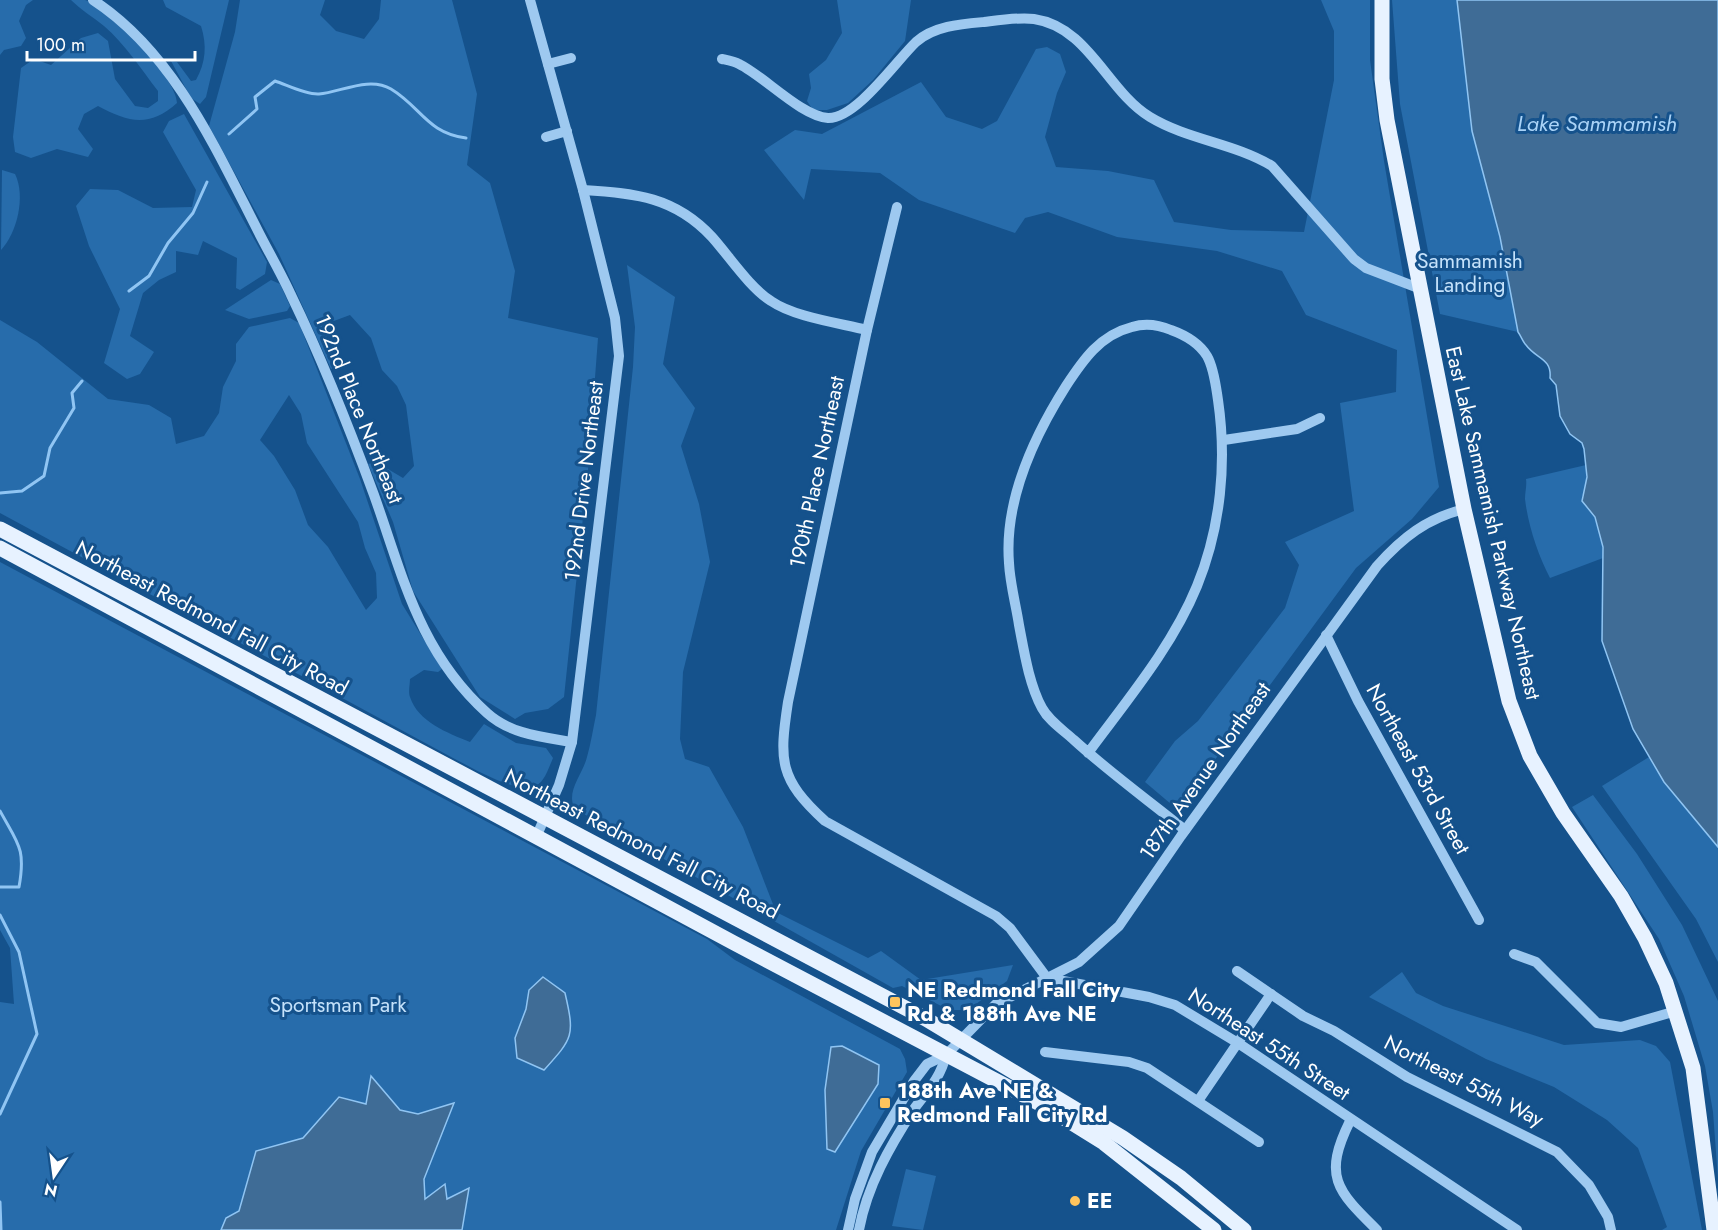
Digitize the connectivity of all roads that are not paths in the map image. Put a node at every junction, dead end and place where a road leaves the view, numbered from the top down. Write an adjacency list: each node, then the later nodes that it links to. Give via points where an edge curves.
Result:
1 (93, 0): 19 (street, 192nd Place Northeast, via 144,40 224,164 291,294 374,494 410,602 428,638 457,679 494,719 513,730)
2 (530, 0): 6 (street, 192nd Drive Northeast)
3 (1382, 0): 11 (main road, East Lake Sammamish Parkway Northeast, via 1381,56 1387,120)
4 (571, 58): 6 (street)
5 (722, 59): 11 (street, via 739,63 815,114 835,117 856,106 928,32 960,24 1035,19 1074,38 1119,92 1147,116 1168,128 1256,156 1272,166 1354,259 1366,268)
6 (548, 64): 7 (street, 192nd Drive Northeast)
7 (567, 131): 8 (street); 9 (street, 192nd Drive Northeast)
8 (546, 137)
9 (584, 190): 12 (street, via 635,193 658,200 711,236 770,301); 19 (street, 192nd Drive Northeast, via 615,318 619,356)
10 (897, 207): 12 (street, 190th Place Northeast)
11 (1421, 289): 15 (main road, East Lake Sammamish Parkway Northeast)
12 (867, 330): 27 (street, 190th Place Northeast, via 788,702 781,746 790,781 825,821 996,915)
13 (1320, 418): 14 (street, via 1297,429)
14 (1224, 440): 20 (street, via 1215,532 1198,586 1163,649); 20 (street, via 1209,358 1198,344 1159,325 1133,326 1104,340 1075,373 1033,445 1014,498 1010,528 1009,562 1021,637 1042,709)
15 (1464, 509): 18 (street, 187th Avenue Northeast, via 1423,523 1395,546); 29 (main road, East Lake Sammamish Parkway Northeast, via 1509,701 1530,756 1563,813 1621,896 1645,938)
16 (0, 529): 21 (main road, Northeast Redmond Fall City Road)
17 (0, 548): 23 (main road, Northeast Redmond Fall City Road)
18 (1326, 635): 22 (street, 187th Avenue Northeast); 24 (street, Northeast 53rd Street)
19 (572, 742): 21 (street, 192nd Drive Northeast)
20 (1088, 753): 22 (street)
21 (544, 818): 23 (street, 192nd Drive Northeast); 30 (main road, Northeast Redmond Fall City Road, via 800,950)
22 (1185, 830): 27 (street, 187th Avenue Northeast, via 1119,926 1079,962)
23 (537, 835): 33 (main road, Northeast Redmond Fall City Road)
24 (1479, 920)
25 (1514, 954): 29 (street, via 1536,962 1597,1023 1621,1027)
26 (1237, 971): 28 (street, Northeast 55th Way)
27 (1047, 978): 30 (street, 187th Avenue Northeast, via 996,1004); 31 (street, Northeast 55th Street, via 1161,999)
28 (1271, 994): 31 (street); 43 (street, Northeast 55th Way, via 1407,1077 1557,1152 1589,1185)
29 (1676, 1011): 44 (main road, East Lake Sammamish Parkway Northeast, via 1693,1068)
30 (961, 1039): 33 (street, 187th Avenue Northeast); 40 (main road, Northeast Redmond Fall City Road, via 1142,1151)
31 (1238, 1043): 34 (street); 35 (street, Northeast 55th Street)
32 (1045, 1052): 34 (street, via 1129,1062 1147,1068)
33 (946, 1055): 37 (street, via 927,1064 877,1141); 38 (street, via 942,1073 883,1160); 39 (main road, Northeast Redmond Fall City Road, via 1046,1107 1104,1143)
34 (1198, 1101): 36 (street)
35 (1350, 1120): 41 (street, via 1337,1147 1335,1171 1348,1202); 42 (street, Northeast 55th Street)
36 (1259, 1142)
37 (848, 1230)
38 (859, 1230)
39 (1214, 1230)
40 (1244, 1230)
41 (1377, 1230)
42 (1517, 1230)
43 (1611, 1230)
44 (1713, 1230)

